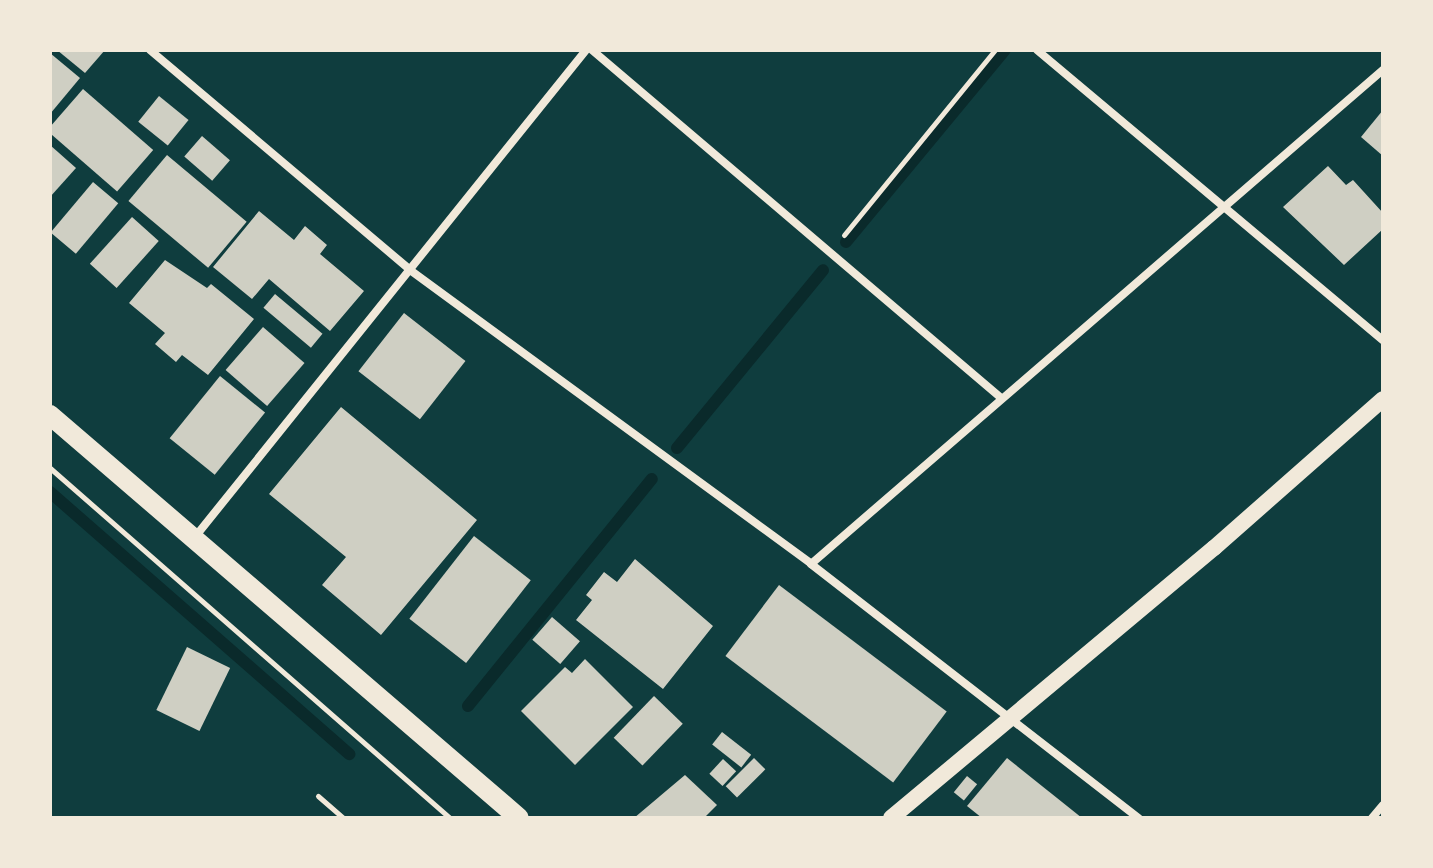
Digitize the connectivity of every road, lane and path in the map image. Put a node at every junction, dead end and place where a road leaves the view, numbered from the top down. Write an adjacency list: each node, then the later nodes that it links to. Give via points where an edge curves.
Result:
1 (150, 50): 8 (street)
2 (589, 50): 7 (street); 8 (street)
3 (995, 50): 7 (path)
4 (1037, 50): 6 (street)
5 (1383, 70): 6 (street)
6 (1223, 205): 9 (street); 10 (street)
7 (830, 252): 10 (street)
8 (410, 270): 14 (street); 15 (street)
9 (1383, 340)
10 (1000, 397): 15 (street)
11 (1383, 399): 16 (main road)
12 (50, 415): 14 (main road)
13 (50, 468): 20 (path)
14 (195, 537): 21 (main road)
15 (811, 564): 16 (street)
16 (1009, 720): 22 (main road); 23 (street)
17 (318, 796): 19 (path)
18 (1383, 805): 24 (street)
19 (343, 818)
20 (450, 818)
21 (519, 818)
22 (891, 818)
23 (1139, 818)
24 (1372, 818)

